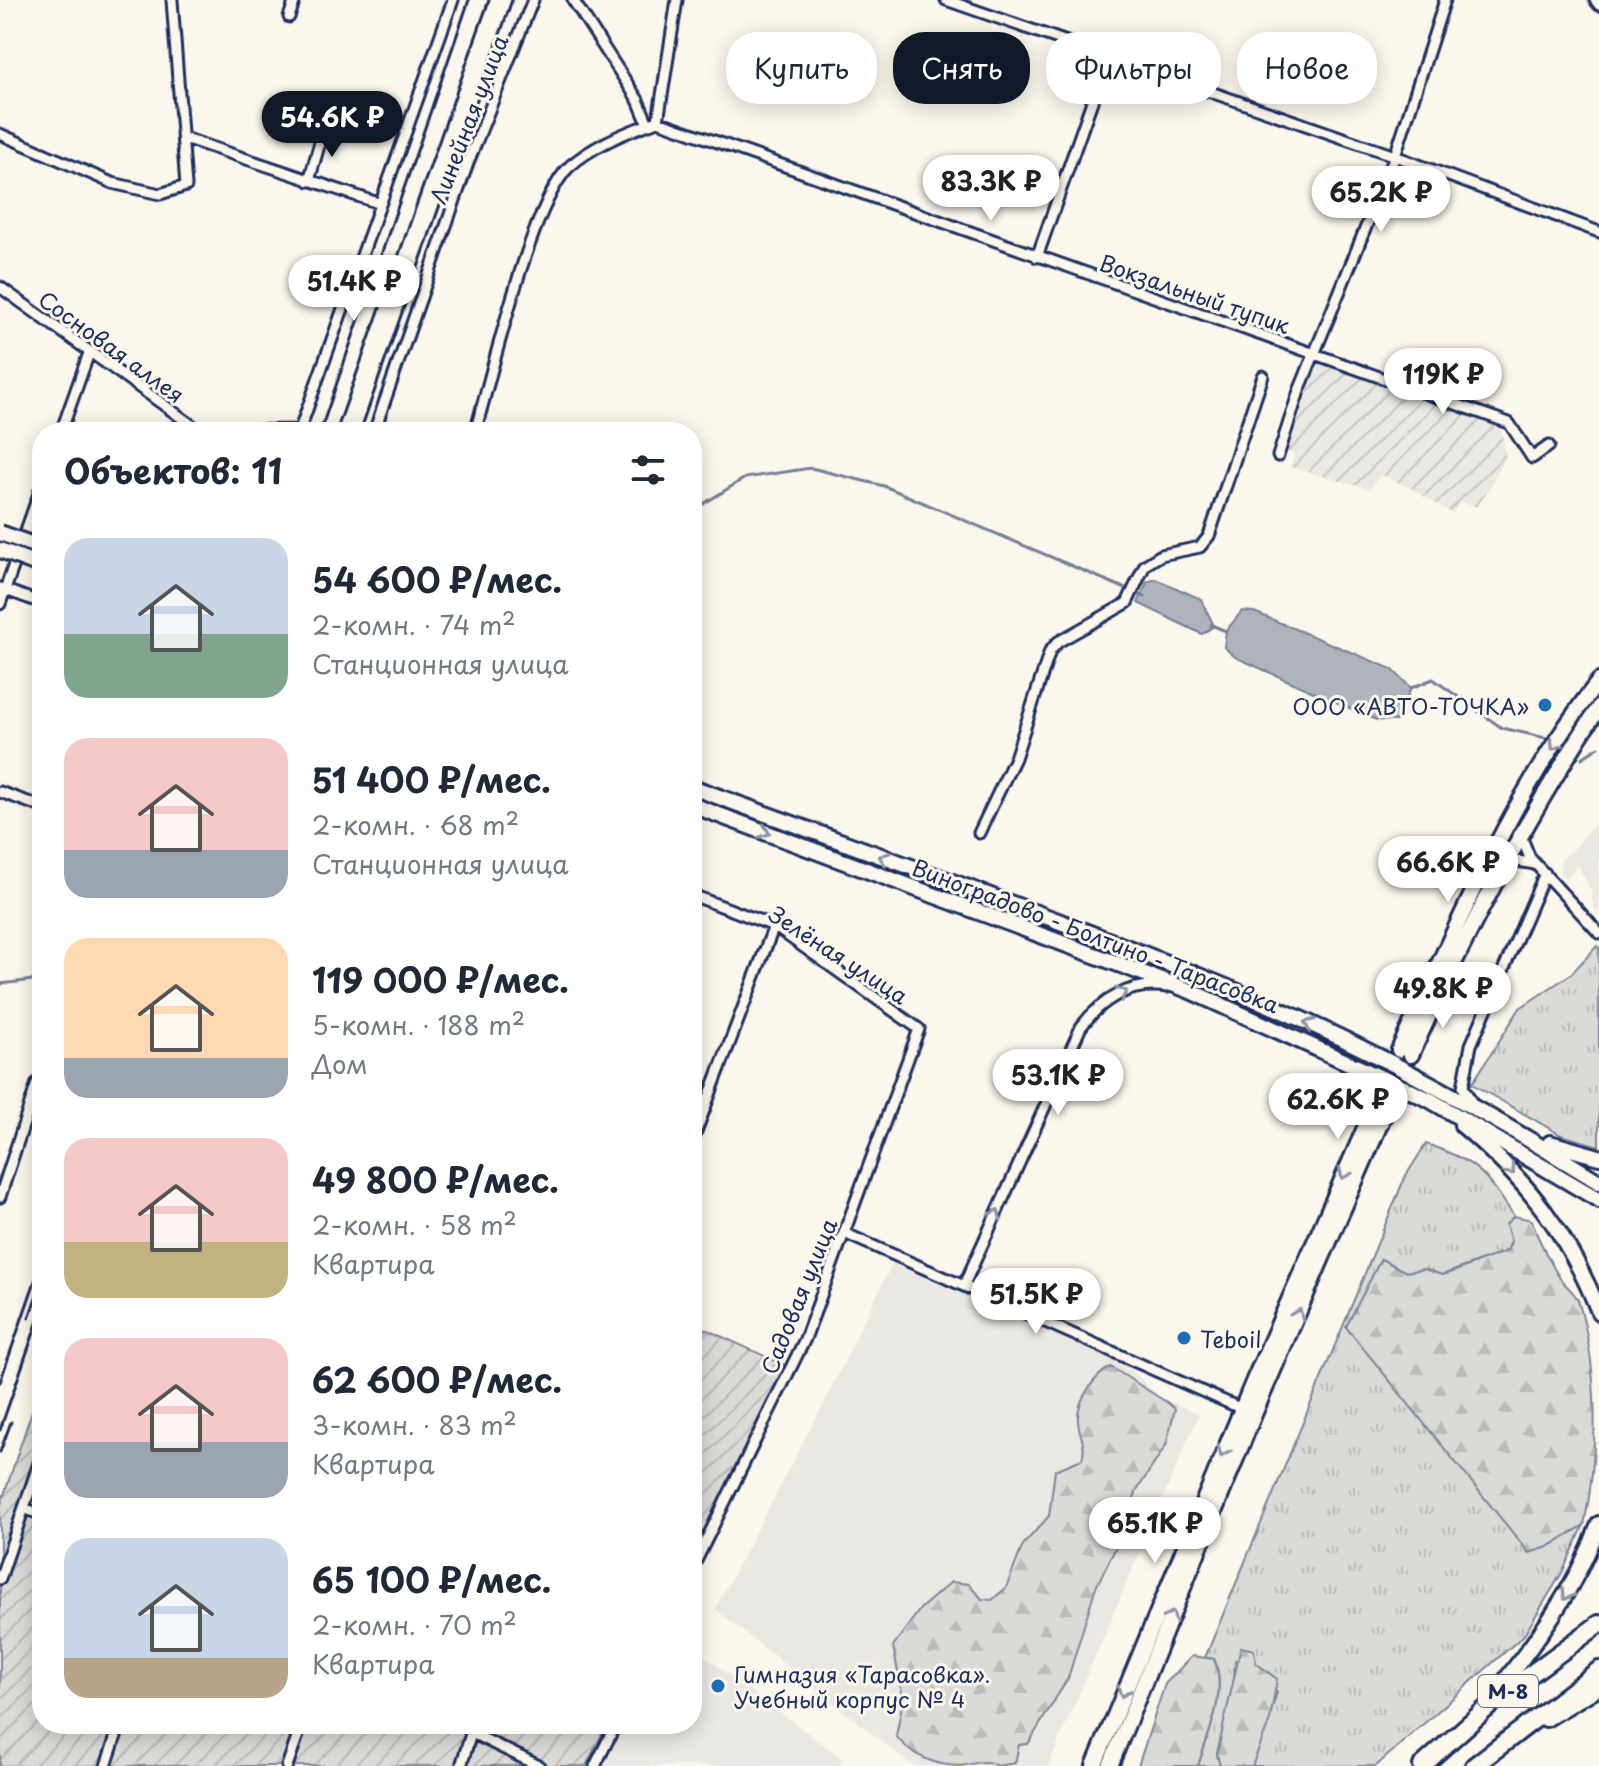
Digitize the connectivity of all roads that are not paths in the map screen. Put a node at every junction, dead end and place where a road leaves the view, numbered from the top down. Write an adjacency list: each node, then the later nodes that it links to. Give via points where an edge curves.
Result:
1 (172, 0): 18 (street)
2 (295, 0): 11 (street)
3 (453, 0): 21 (street)
4 (533, 0): 31 (street, Линейная улица, via 480,132)
5 (573, 0): 15 (street)
6 (677, 0): 15 (street)
7 (946, 0): 12 (street)
8 (1445, 0): 19 (street)
9 (1595, 0): 10 (street)
10 (1599, 5)
11 (289, 17)
12 (1046, 35)
13 (1221, 95): 19 (street)
14 (1091, 104): 23 (street)
15 (653, 122): 23 (street, Вокзальный тупик); 32 (street, via 587,153 568,168 550,195)
16 (324, 128): 20 (street)
17 (0, 134): 18 (street, via 112,183 160,194 186,186)
18 (184, 138): 20 (street)
19 (1395, 156): 22 (street); 26 (street)
20 (309, 181): 21 (street)
21 (378, 203): 30 (street)
22 (1599, 232)
23 (1037, 257): 26 (street, Вокзальный тупик)
24 (0, 287): 25 (street, Сосновая аллея)
25 (89, 353): 28 (street); 29 (street, Сосновая аллея)
26 (1315, 353): 33 (street, Вокзальный тупик, via 1509,423 1532,458); 34 (street)
27 (1263, 376): 50 (street, via 1209,536 1200,547 1161,555 1145,565 1127,603 1050,651 1015,758)
28 (65, 422)
29 (187, 422)
30 (303, 422)
31 (378, 422)
32 (478, 422)
33 (1549, 446)
34 (1278, 456)
35 (32, 511): 40 (street)
36 (0, 533): 37 (main road, bridge)
37 (32, 544)
38 (0, 550): 39 (main road, bridge)
39 (32, 562)
40 (2, 589): 41 (street); 42 (street)
41 (32, 600)
42 (0, 604)
43 (1599, 681): 52 (main road, one-way to 52, via 1499,838 1405,1053)
44 (1599, 707): 49 (main road)
45 (702, 791): 62 (main road, Виноградово - Болтино - Тарасовка, one-way to 45, via 1270,1006)
46 (0, 792): 47 (street)
47 (32, 803)
48 (702, 809): 57 (main road, Виноградово - Болтино - Тарасовка, one-way to 57)
49 (1522, 829): 51 (street, via 1524,849); 52 (main road)
50 (979, 833)
51 (1535, 864): 52 (street, via 1518,861); 53 (street)
52 (1502, 870)
53 (1545, 873): 56 (street); 62 (street, via 1464,1070 1463,1087)
54 (702, 899): 55 (street, Зелёная улица)
55 (774, 926): 58 (street, Зелёная улица); 63 (street)
56 (1599, 933)
57 (1188, 990): 61 (main road, Виноградово - Болтино - Тарасовка); 70 (street, one-way to 57, via 1087,1018 1117,994 1139,987)
58 (919, 1029): 69 (street, Садовая улица)
59 (32, 1098): 67 (street)
60 (1384, 1099): 72 (main road)
61 (1430, 1100): 68 (main road, Виноградово - Болтино - Тарасовка); 71 (main road, one-way to 71, via 1510,1169 1552,1218 1581,1266)
62 (1478, 1110): 64 (main road, Виноградово - Болтино - Тарасовка)
63 (702, 1116)
64 (1509, 1126): 65 (main road); 66 (main road, Виноградово - Болтино - Тарасовка)
65 (1599, 1157)
66 (1599, 1182)
67 (1, 1190)
68 (1599, 1200)
69 (844, 1233): 70 (street); 78 (street, Садовая улица, via 805,1339)
70 (964, 1285): 73 (street)
71 (1599, 1312)
72 (1260, 1383): 73 (main road); 96 (main road, one-way to 72)
73 (1242, 1409): 95 (main road, one-way to 95)
74 (32, 1484): 75 (street)
75 (24, 1508): 76 (street); 79 (street)
76 (32, 1511)
77 (1599, 1524): 83 (main road, one-way to 83, via 1561,1606)
78 (702, 1549)
79 (0, 1579)
80 (1599, 1624): 83 (highway, М-8)
81 (1599, 1670): 89 (highway, М-8)
82 (1599, 1687): 89 (main road)
83 (1477, 1717): 97 (highway, М-8)
84 (117, 1734): 90 (street)
85 (298, 1734): 91 (street)
86 (471, 1734): 92 (street)
87 (483, 1734): 93 (street)
88 (611, 1734): 94 (street)
89 (1476, 1764)
90 (106, 1766)
91 (287, 1766)
92 (461, 1766)
93 (539, 1766)
94 (595, 1766)
95 (1094, 1766)
96 (1110, 1766)
97 (1422, 1766)

